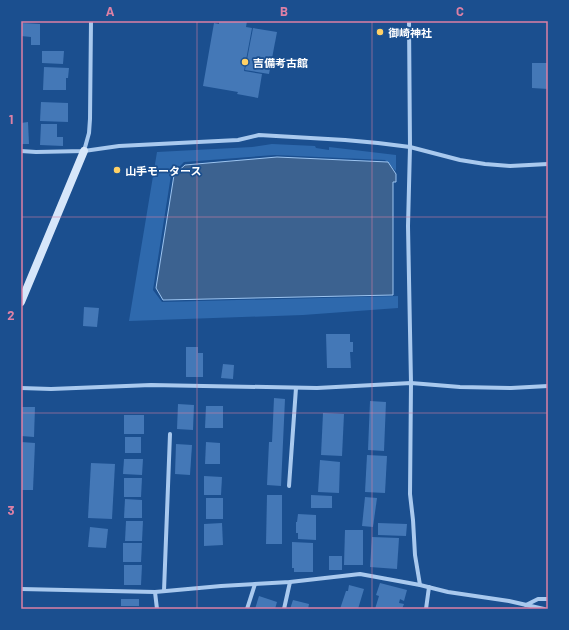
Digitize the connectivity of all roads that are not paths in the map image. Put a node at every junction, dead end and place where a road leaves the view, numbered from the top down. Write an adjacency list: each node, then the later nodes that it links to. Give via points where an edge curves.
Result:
1 (91, 21): 5 (street, via 90,119)
2 (409, 21): 3 (street)
3 (410, 147): 5 (street, via 259,135 238,140 118,146); 6 (street, via 485,164); 8 (street, via 408,226)
4 (21, 150): 5 (street)
5 (84, 151): 7 (street)
6 (548, 164)
7 (21, 302)
8 (411, 383): 9 (street, via 511,388); 11 (street); 16 (street, via 410,494)
9 (548, 386)
10 (21, 388): 11 (street, via 151,385)
11 (296, 388): 13 (street)
12 (170, 434): 19 (street)
13 (288, 486)
14 (290, 582): 15 (street); 16 (street, via 360,574); 25 (street)
15 (255, 584): 19 (street); 24 (street)
16 (420, 585): 17 (street)
17 (429, 587): 22 (street); 26 (street)
18 (21, 589): 20 (street)
19 (164, 591): 20 (street)
20 (155, 592): 23 (street)
21 (548, 599): 22 (street, via 538,599)
22 (525, 605): 27 (street)
23 (157, 609)
24 (247, 609)
25 (284, 609)
26 (426, 609)
27 (544, 609)

